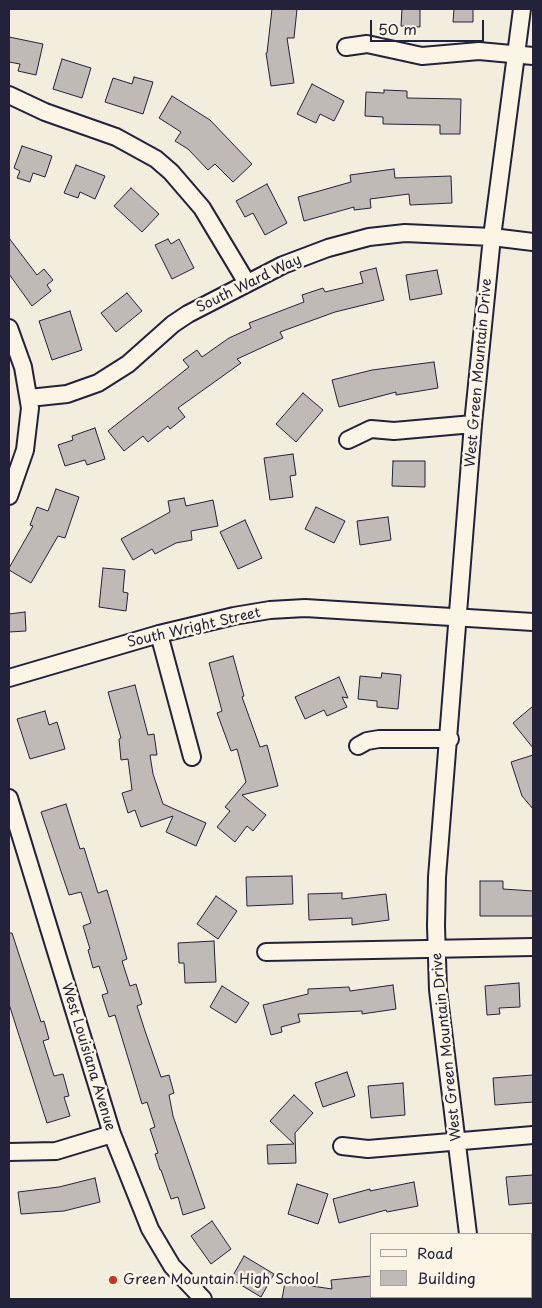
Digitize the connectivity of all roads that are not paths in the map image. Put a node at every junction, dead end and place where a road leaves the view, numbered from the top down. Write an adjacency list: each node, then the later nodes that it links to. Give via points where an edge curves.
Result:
1 (522, 9): 3 (street, West Green Mountain Drive)
2 (346, 47): 3 (street, via 367,44 404,54 435,56 479,52)
3 (516, 54): 4 (street); 6 (street, West Green Mountain Drive)
4 (533, 56)
5 (9, 95): 8 (street, via 45,112 116,137 156,158 202,208)
6 (492, 237): 7 (street, South Ward Way); 8 (street, South Ward Way, via 405,233 369,237 307,255); 11 (street, West Green Mountain Drive)
7 (533, 242)
8 (247, 283): 10 (street, South Ward Way, via 172,324 128,364 98,383 67,394)
9 (9, 328): 10 (street)
10 (29, 398): 13 (street, via 25,450)
11 (473, 424): 12 (street, via 394,431 371,429); 14 (street, West Green Mountain Drive)
12 (348, 440)
13 (9, 496)
14 (459, 617): 15 (street, South Wright Street); 16 (street, South Wright Street, via 279,609); 18 (street, West Green Mountain Drive)
15 (533, 622)
16 (159, 634): 17 (street, South Wright Street); 20 (street)
17 (9, 678)
18 (450, 740): 19 (street, via 379,739); 23 (street, West Green Mountain Drive, via 437,877)
19 (358, 746)
20 (192, 757)
21 (9, 798): 25 (street, West Louisiana Avenue)
22 (533, 947): 23 (street)
23 (436, 950): 24 (street); 27 (street, West Green Mountain Drive)
24 (266, 952)
25 (112, 1134): 29 (street, via 56,1151); 31 (street, West Louisiana Avenue, via 150,1229 172,1266)
26 (533, 1135): 27 (street)
27 (457, 1141): 28 (street, via 368,1150); 30 (street, West Green Mountain Drive)
28 (342, 1146)
29 (9, 1152)
30 (468, 1233)
31 (203, 1299)

